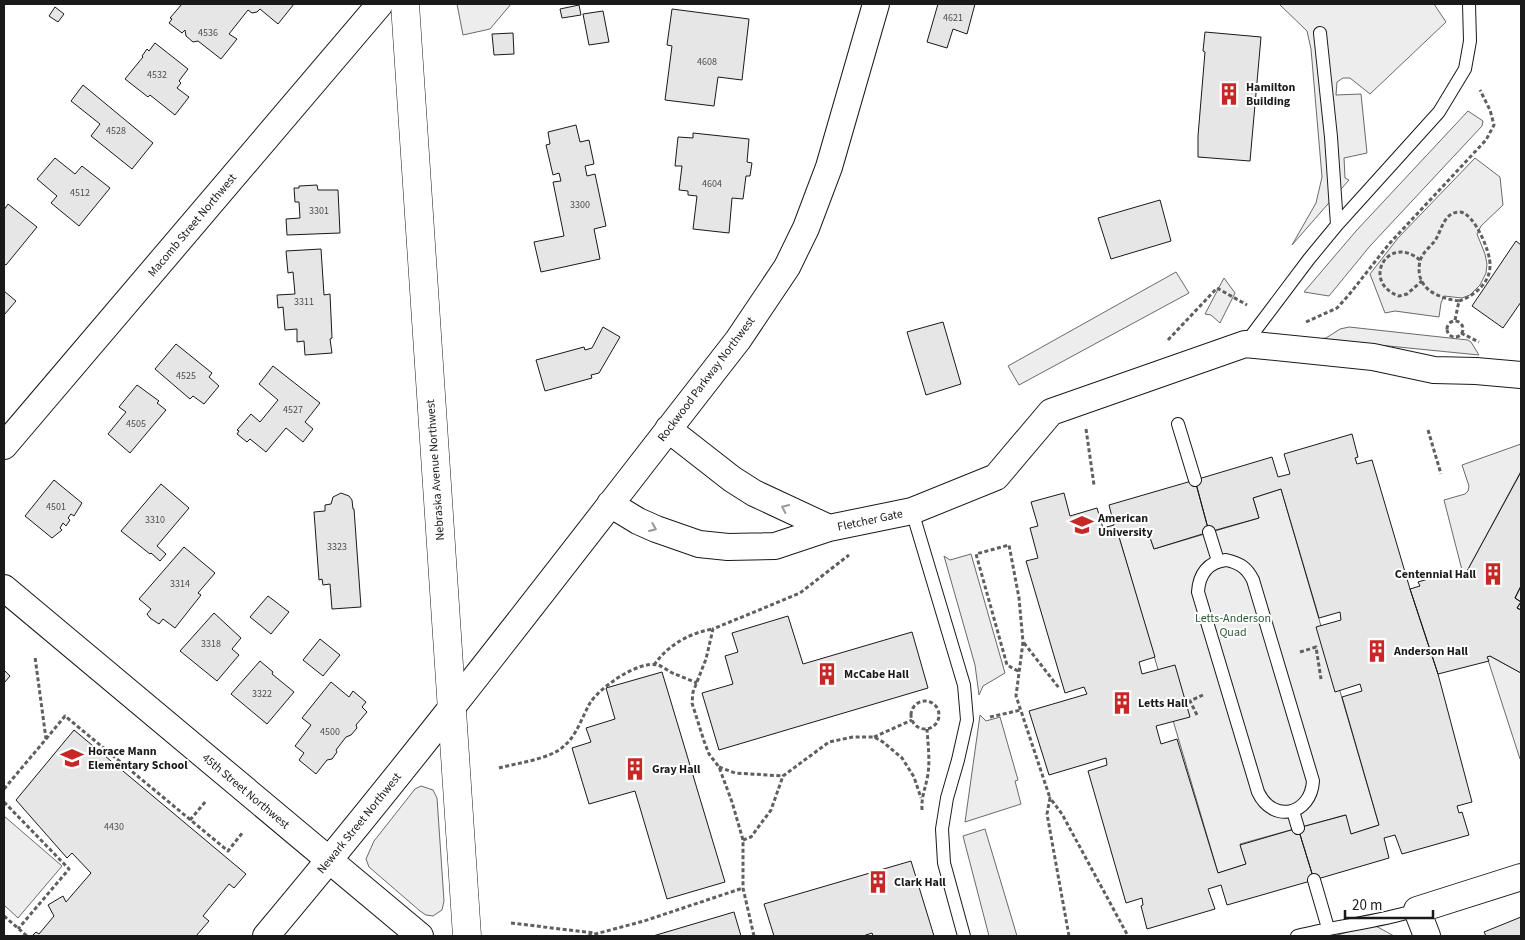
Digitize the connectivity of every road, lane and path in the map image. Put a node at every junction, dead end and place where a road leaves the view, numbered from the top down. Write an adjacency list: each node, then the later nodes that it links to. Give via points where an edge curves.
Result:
1 (380, 4): 20 (street, Macomb Street Northwest)
2 (404, 4): 40 (main road, Nebraska Avenue Northwest)
3 (876, 4): 18 (street, Rockwood Parkway Northwest, via 829,166 797,248 770,295)
4 (1469, 4): 7 (lane, via 1470,41 1465,69 1439,112)
5 (1320, 33): 7 (lane, via 1332,137)
6 (1480, 90): 12 (path, via 1494,125 1486,140 1389,244 1337,308)
7 (1337, 225): 14 (lane)
8 (1420, 260): 9 (path); 9 (path, via 1413,254 1399,251 1388,257 1380,274 1381,282 1399,296 1407,294); 10 (path, via 1438,237 1446,219 1456,212 1468,214 1488,252 1491,265 1481,287)
9 (1422, 281): 10 (path, via 1439,297)
10 (1459, 301): 11 (path)
11 (1456, 320): 13 (path, via 1462,325); 13 (path, via 1448,323 1446,328 1454,337)
12 (1303, 324)
13 (1461, 333): 15 (path, via 1480,342)
14 (1246, 344): 16 (street, via 1373,357 1434,370); 24 (street, Fletcher Gate, via 1052,412 996,477)
15 (1482, 350)
16 (1521, 375)
17 (1178, 424): 22 (lane)
18 (668, 429): 23 (street, Rockwood Parkway Northwest); 25 (street, one-way to 18, via 739,484)
19 (1428, 430): 21 (path)
20 (4, 446)
21 (1441, 474)
22 (1195, 480)
23 (610, 504): 25 (street, Fletcher Gate, one-way to 25, via 638,521 699,544 775,546); 40 (street, Rockwood Parkway Northwest)
24 (912, 511): 25 (street, Fletcher Gate); 76 (lane, via 964,685 967,720 942,829 944,863)
25 (829, 528)
26 (1209, 532): 28 (lane)
27 (849, 556): 30 (path, via 800,593)
28 (1218, 561): 55 (lane, via 1202,573 1198,592 1258,792 1262,800 1276,810); 55 (lane, via 1235,562 1249,572 1298,730 1313,781 1308,800)
29 (4, 588): 60 (street, 45th Street Northwest)
30 (713, 629): 34 (path, via 690,635 676,643); 37 (path)
31 (1023, 642): 35 (path); 35 (path, via 1009,545 976,554 1008,665); 38 (path)
32 (1300, 652): 36 (path, via 1316,647)
33 (35, 657): 46 (path)
34 (654, 665): 37 (path); 48 (path, via 649,664 624,675 600,692 591,701 564,747 554,753)
35 (1018, 671): 41 (path, via 1016,696)
36 (1321, 679)
37 (696, 683): 47 (path, via 692,703 709,754)
38 (1059, 688)
39 (1203, 695): 42 (path, via 1190,701)
40 (451, 710): 60 (street, Newark Street Northwest); 73 (main road, Nebraska Avenue Northwest)
41 (1021, 710): 43 (path); 52 (path)
42 (1197, 715)
43 (990, 717)
44 (912, 720): 44 (path, via 922,729 931,728 938,721 937,707 921,701 913,707); 45 (path)
45 (874, 737): 49 (path, via 830,742); 51 (path, via 902,758 914,777)
46 (46, 739): 50 (path); 56 (path, via 65,716)
47 (719, 767): 49 (path, via 735,773); 59 (path)
48 (499, 768)
49 (783, 776): 59 (path, via 771,810 751,837)
50 (4, 789)
51 (921, 798)
52 (1050, 798): 77 (path, via 1047,814); 78 (path, via 1062,814)
53 (206, 801): 56 (path)
54 (4, 802): 67 (path, via 69,868)
55 (1293, 811): 57 (lane)
56 (190, 820): 58 (path, via 228,850)
57 (1298, 828)
58 (243, 832)
59 (743, 840): 63 (path)
60 (330, 861): 71 (street, Newark Street Northwest); 72 (street, 45th Street Northwest)
61 (1521, 877): 64 (street)
62 (1314, 880): 68 (lane)
63 (743, 888): 69 (path); 75 (path)
64 (1418, 910): 68 (lane); 80 (street)
65 (4, 916): 67 (path)
66 (511, 923): 69 (path)
67 (18, 928): 70 (path)
68 (1328, 928): 79 (lane)
69 (597, 934): 74 (path)
70 (27, 936)
71 (266, 936)
72 (420, 936)
73 (467, 936)
74 (588, 936)
75 (754, 936)
76 (964, 936)
77 (1069, 936)
78 (1128, 936)
79 (1297, 936)
80 (1427, 936)

